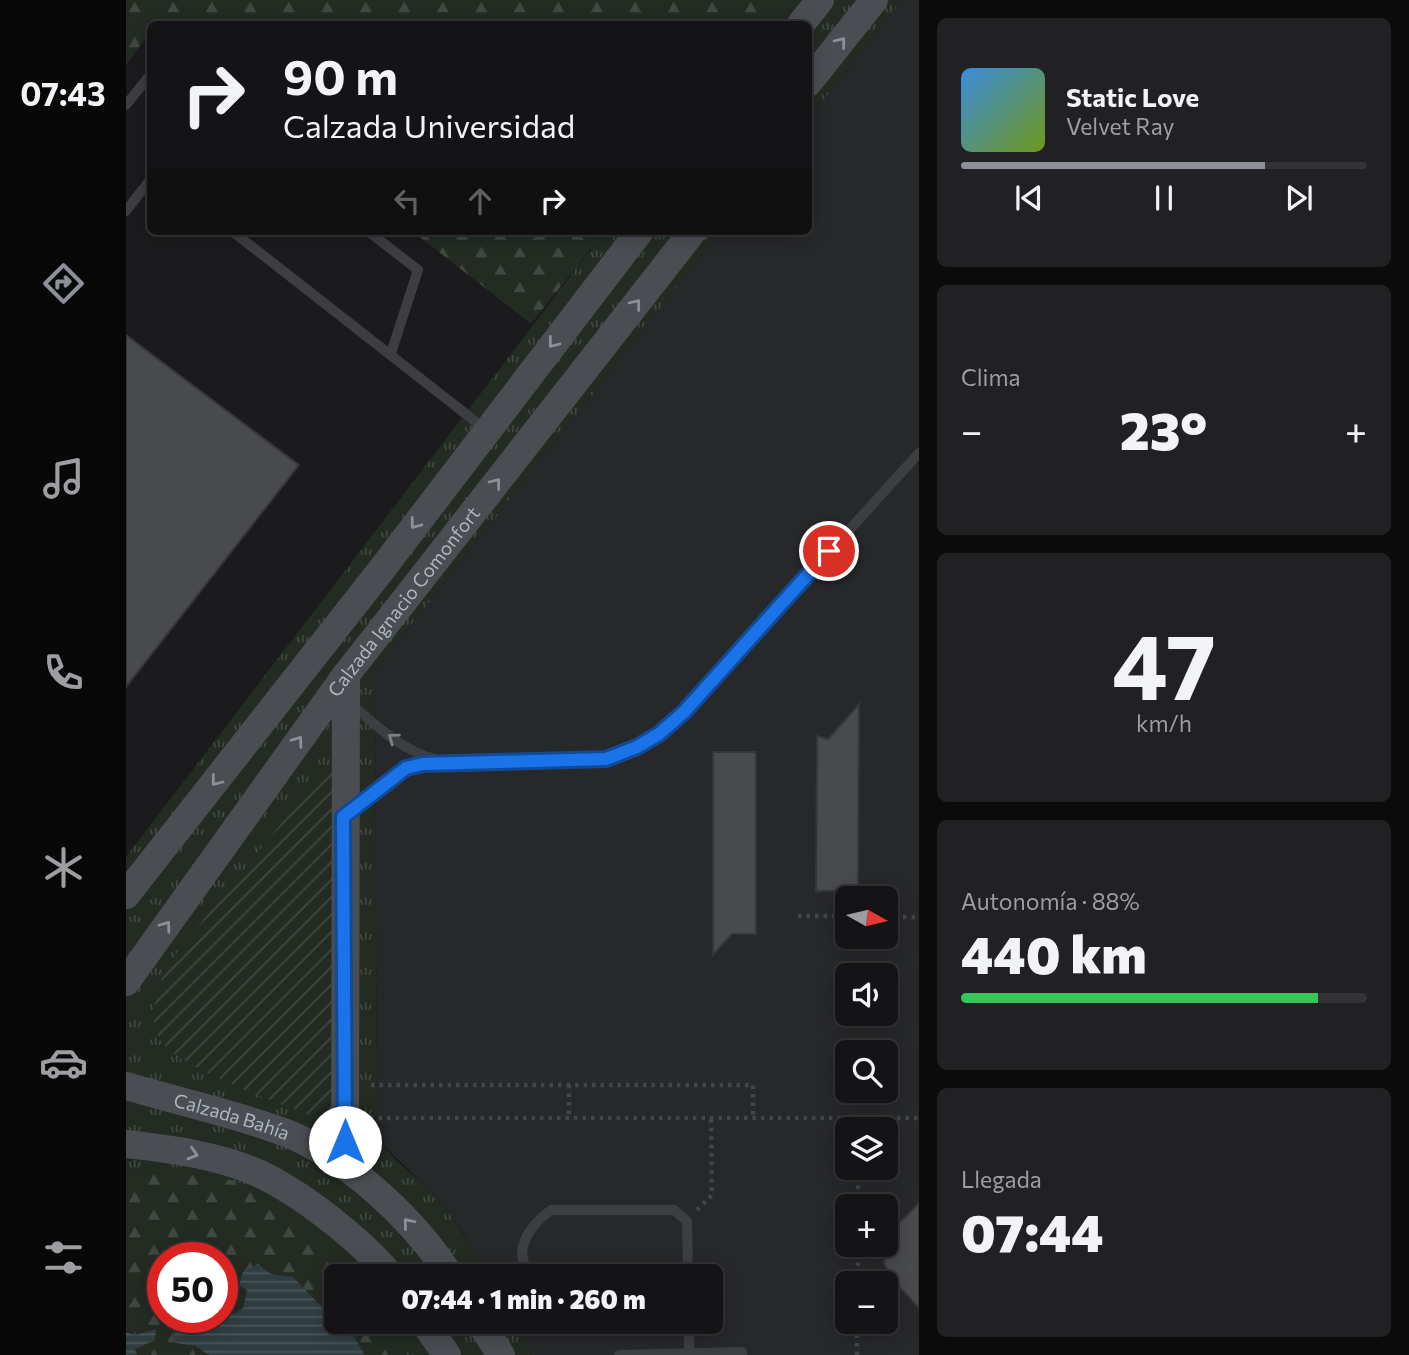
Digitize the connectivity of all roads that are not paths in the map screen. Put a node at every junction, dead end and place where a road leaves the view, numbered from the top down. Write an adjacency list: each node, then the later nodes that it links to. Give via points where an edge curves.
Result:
1 (820, 0): 3 (main road)
2 (874, 0): 4 (main road, one-way to 2)
3 (802, 21)
4 (812, 78)
5 (147, 79): 6 (lane)
6 (126, 105)
7 (147, 184): 8 (lane)
8 (126, 211)
9 (237, 235): 13 (lane)
10 (374, 235): 13 (lane, via 418,270)
11 (637, 235): 14 (main road, Calzada Ignacio Comonfort, one-way to 14)
12 (690, 235): 16 (main road, Calzada Ignacio Comonfort, one-way to 12)
13 (391, 353): 14 (lane)
14 (486, 429): 19 (main road, Calzada Ignacio Comonfort, one-way to 19)
15 (919, 453): 17 (lane, via 659,734 606,759)
16 (345, 687): 17 (lane, one-way to 16, via 424,757 394,740); 18 (main road); 20 (main road, Calzada Ignacio Comonfort, one-way to 16)
17 (449, 762): 18 (lane, via 406,768)
18 (343, 817): 23 (main road)
19 (126, 895)
20 (126, 982)
21 (126, 1086): 23 (main road, Calzada Bahía, via 283,1132)
22 (126, 1144): 24 (main road, one-way to 24, via 180,1150 258,1173 327,1217)
23 (345, 1166): 25 (main road, Calzada Bahía, one-way to 23, via 391,1203)
24 (378, 1264)
25 (440, 1264)
26 (524, 1264): 27 (lane, via 526,1237 536,1221 551,1210 674,1210 687,1221)
27 (688, 1264)
28 (432, 1334): 32 (main road)
29 (487, 1334): 33 (main road)
30 (689, 1334): 31 (lane)
31 (689, 1353): 34 (lane); 35 (lane)
32 (447, 1355)
33 (501, 1355)
34 (619, 1355)
35 (742, 1355)

